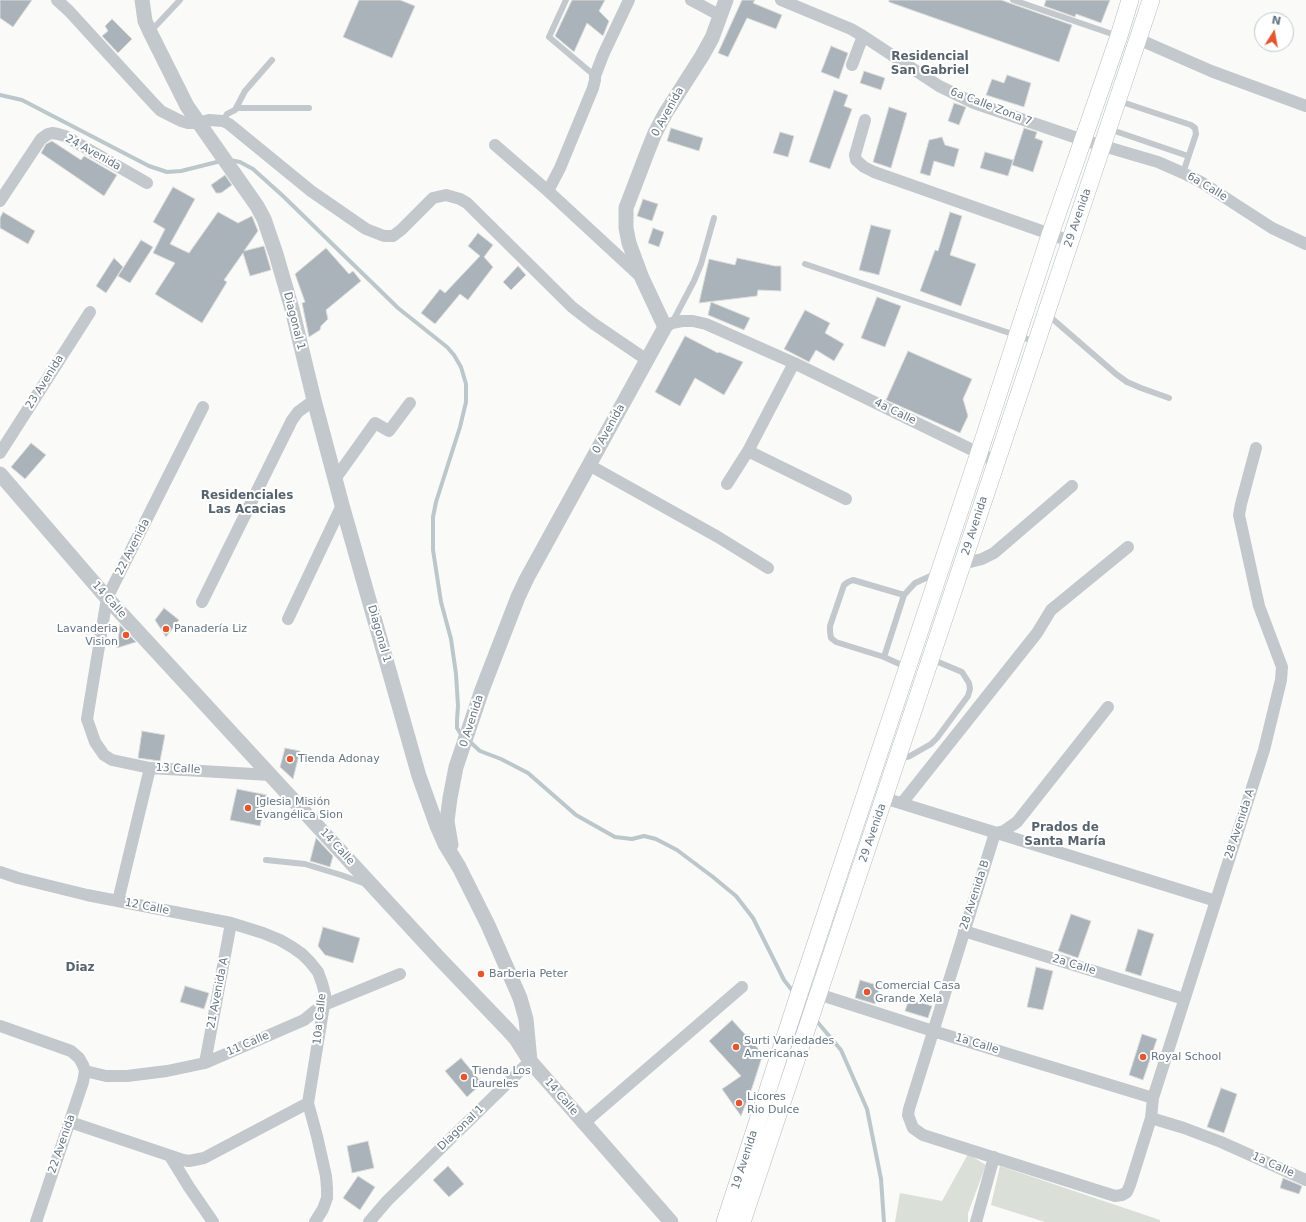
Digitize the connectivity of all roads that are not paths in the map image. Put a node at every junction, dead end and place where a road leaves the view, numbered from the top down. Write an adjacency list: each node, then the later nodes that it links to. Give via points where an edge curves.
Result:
1 (57, 0): 26 (street, via 161,111 181,121)
2 (142, 0): 13 (street, Diagonal 1, via 145,21)
3 (180, 0): 13 (lane)
4 (566, 0): 19 (lane, via 549,37)
5 (629, 0): 19 (street)
6 (691, 0): 12 (street)
7 (726, 0): 12 (street, 0 Avenida)
8 (781, 0): 14 (street, 6a Calle Zona 7)
9 (1013, 0): 15 (lane)
10 (1130, 0): 15 (main road, 29 Avenida)
11 (1150, 0): 16 (main road, 29 Avenida)
12 (721, 16): 41 (street, 0 Avenida, via 702,56 665,114 626,208 629,243)
13 (150, 32): 26 (street, Diagonal 1)
14 (863, 36): 18 (street); 28 (street, 6a Calle Zona 7, via 939,86 974,103)
15 (1118, 36): 28 (main road, 29 Avenida)
16 (1138, 39): 20 (main road, 29 Avenida); 21 (street, via 1212,71)
17 (272, 60): 22 (lane, via 246,90)
18 (852, 65)
19 (594, 76): 34 (street, via 594,88)
20 (1118, 101): 27 (main road, 29 Avenida); 31 (lane, via 1193,126 1196,134)
21 (1306, 106)
22 (236, 108): 23 (lane); 25 (lane, via 227,114)
23 (309, 108)
24 (865, 120): 37 (street, via 854,155 864,167)
25 (223, 121): 26 (street, via 210,120); 47 (street, via 311,191 374,233 389,236 397,234 429,202 439,196 446,194 460,199 572,307)
26 (198, 123): 50 (street, Diagonal 1, via 261,213 292,309)
27 (1108, 129): 30 (main road, 29 Avenida); 31 (lane)
28 (1083, 140): 30 (street, 6a Calle Zona 7); 37 (main road, 29 Avenida)
29 (495, 145): 34 (street)
30 (1102, 146): 32 (street, 6a Calle); 38 (main road, 29 Avenida)
31 (1188, 156): 32 (lane)
32 (1183, 172): 39 (street, 6a Calle, via 1272,228)
33 (147, 183): 35 (street, 24 Avenida, via 65,136 48,134 41,139)
34 (548, 190): 41 (street)
35 (0, 202)
36 (714, 218): 44 (lane, via 694,281)
37 (1050, 234): 38 (street); 45 (main road, 29 Avenida)
38 (1070, 241): 43 (main road, 29 Avenida)
39 (1306, 244)
40 (805, 264): 45 (lane)
41 (642, 278): 44 (street, 0 Avenida)
42 (90, 312): 55 (street, 23 Avenida)
43 (1046, 313): 46 (main road, 29 Avenida); 49 (lane, via 1116,374 1134,385)
44 (668, 325): 47 (street, 0 Avenida); 48 (street, 4a Calle, via 682,320 706,324)
45 (1018, 335): 46 (lane); 56 (main road, 29 Avenida)
46 (1036, 342): 57 (main road, 29 Avenida)
47 (647, 360): 58 (street, 0 Avenida)
48 (794, 362): 54 (street); 56 (street, 4a Calle)
49 (1169, 398)
50 (314, 400): 60 (street, Diagonal 1); 71 (street, via 302,408 292,420)
51 (410, 402): 60 (street, via 389,431 375,423)
52 (203, 407): 70 (street, 22 Avenida)
53 (1256, 448): 88 (street, 28 Avenida A, via 1240,515 1260,606 1282,667 1282,674 1264,750)
54 (748, 451): 61 (street); 63 (street)
55 (0, 453)
56 (979, 453): 57 (street, 4a Calle); 68 (main road, 29 Avenida)
57 (996, 462): 66 (main road, 29 Avenida)
58 (589, 465): 67 (street); 85 (street, 0 Avenida, via 518,597 480,695 456,767 447,821 453,852)
59 (0, 474): 70 (street, 14 Calle)
60 (335, 479): 64 (street, Diagonal 1)
61 (727, 484)
62 (1072, 486): 66 (street, via 994,554 982,560)
63 (846, 499)
64 (342, 505): 72 (street); 85 (street, Diagonal 1, via 419,776 436,826)
65 (1128, 547): 82 (street, via 1051,610 1037,633)
66 (962, 564): 74 (main road, 29 Avenida)
67 (768, 568)
68 (939, 573): 69 (lane, via 915,583); 75 (main road, 29 Avenida)
69 (904, 595): 73 (lane); 73 (lane, via 853,580 848,582 844,585 830,626 832,638 836,642)
70 (107, 598): 77 (street, 22 Avenida, via 88,712 88,724); 80 (street, 14 Calle)
71 (202, 602)
72 (288, 619)
73 (884, 657): 75 (lane)
74 (930, 659): 78 (main road, 29 Avenida); 78 (lane, via 962,672 969,683 968,696 938,738 910,756)
75 (907, 668): 95 (main road, 29 Avenida)
76 (1108, 707): 83 (street, via 1017,822 1004,831)
77 (95, 742): 79 (street, 13 Calle, via 107,758)
78 (897, 759): 81 (main road, 29 Avenida)
79 (150, 768): 80 (street, 13 Calle); 89 (street)
80 (270, 775): 87 (street, 14 Calle)
81 (884, 798): 82 (street); 96 (main road, 29 Avenida)
82 (902, 803): 83 (street)
83 (995, 833): 88 (street); 91 (street, 28 Avenida B)
84 (266, 860): 87 (lane, via 305,864 341,874)
85 (459, 867): 103 (street, Diagonal 1, via 488,925 524,1008)
86 (0, 872): 89 (street, 12 Calle)
87 (375, 888): 103 (street, 14 Calle, via 508,1030)
88 (1216, 900): 97 (street, 28 Avenida A)
89 (118, 901): 90 (street, 12 Calle)
90 (231, 923): 92 (street, 12 Calle, via 263,933); 104 (street, 21 Avenida A)
91 (964, 931): 97 (street, 2a Calle); 101 (street, 28 Avenida B)
92 (292, 947): 98 (street, 10a Calle, via 318,972 325,994)
93 (400, 974): 98 (street, 11 Calle)
94 (742, 987): 110 (street)
95 (801, 988): 96 (street, 1a Calle); 100 (main road, 29 Avenida)
96 (817, 997): 101 (street, 1a Calle); 102 (main road, 29 Avenida)
97 (1184, 999): 106 (street, 28 Avenida A)
98 (324, 1005): 104 (street, 11 Calle, via 304,1020); 107 (street, 10a Calle)
99 (0, 1026): 105 (street, via 71,1051 76,1054)
100 (787, 1030): 119 (main road, 19 Avenida)
101 (933, 1031): 106 (street, 1a Calle); 112 (street, 28 Avenida B, via 909,1109 910,1122 913,1128 923,1135)
102 (799, 1051): 120 (main road, 19 Avenida)
103 (530, 1061): 110 (street, 14 Calle); 117 (street, Diagonal 1, via 387,1201)
104 (205, 1062): 105 (street, 11 Calle, via 167,1071 127,1076 106,1076)
105 (84, 1068): 109 (street, 22 Avenida, via 84,1082)
106 (1153, 1098): 108 (street, 28 Avenida A)
107 (308, 1103): 111 (street, via 204,1158 183,1160); 116 (street, 10a Calle, via 319,1143 327,1188 323,1209)
108 (1151, 1118): 112 (street, 28 Avenida A, via 1130,1185 1127,1192 1122,1195 1106,1194); 113 (street, 1a Calle, via 1221,1142)
109 (70, 1122): 111 (street); 114 (street, 22 Avenida)
110 (584, 1123): 118 (street, 14 Calle)
111 (170, 1156): 115 (street)
112 (994, 1157): 121 (street)
113 (1306, 1180)
114 (36, 1222)
115 (213, 1222)
116 (315, 1222)
117 (369, 1222)
118 (671, 1222)
119 (725, 1222)
120 (742, 1222)
121 (976, 1222)

